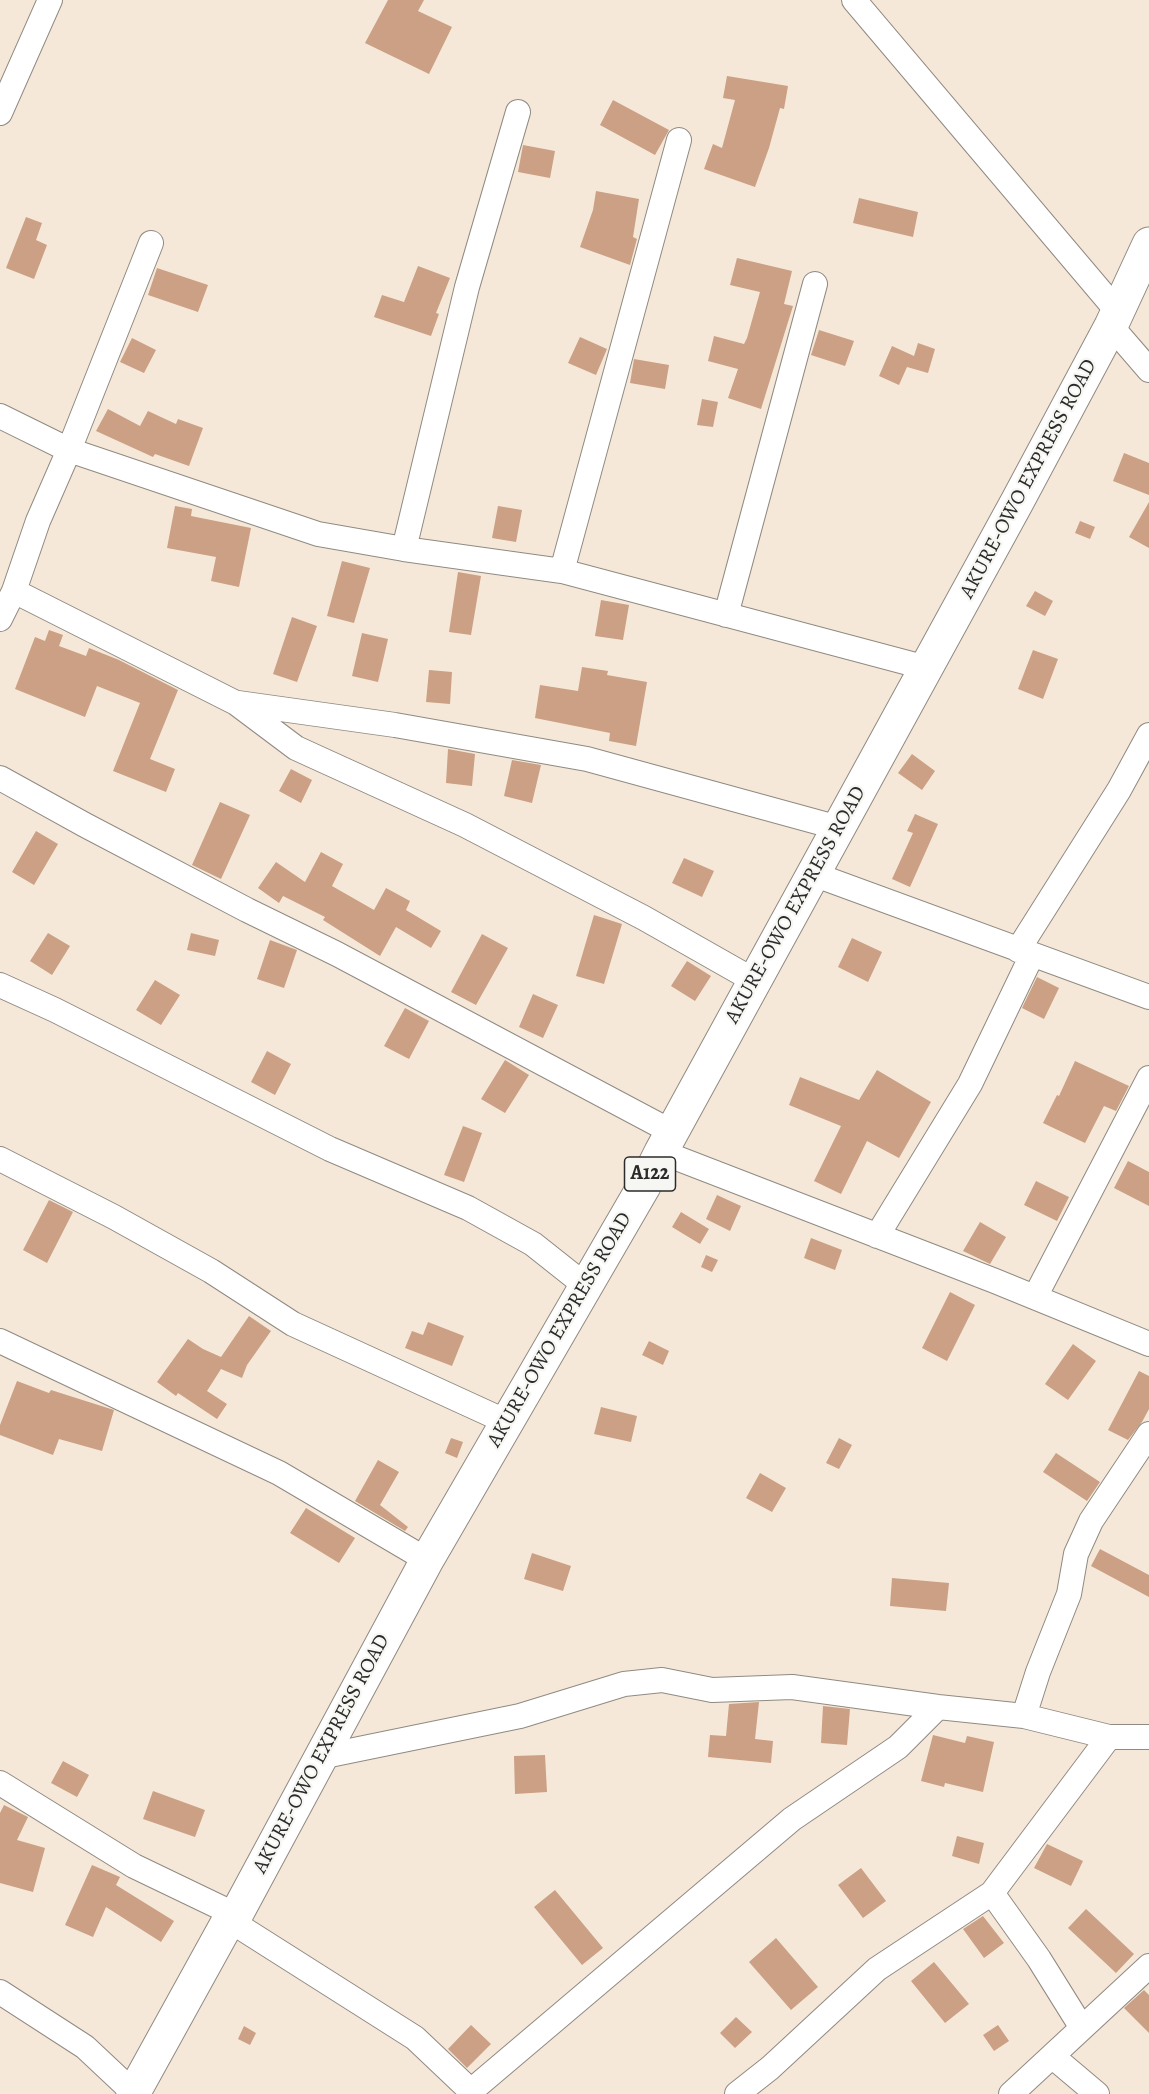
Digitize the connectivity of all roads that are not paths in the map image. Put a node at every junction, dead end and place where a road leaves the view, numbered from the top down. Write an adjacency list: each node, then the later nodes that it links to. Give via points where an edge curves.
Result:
1 (50, 0): 3 (street)
2 (854, 0): 10 (street)
3 (9, 66): 5 (street)
4 (518, 112): 14 (street, via 467,287)
5 (0, 113)
6 (679, 140): 15 (street)
7 (151, 243): 13 (street)
8 (1149, 244): 10 (highway, AKURE-OWO EXPRESS ROAD / A122)
9 (815, 284): 17 (street)
10 (1115, 319): 11 (street); 19 (highway, AKURE-OWO EXPRESS ROAD / A122)
11 (1149, 370)
12 (0, 416): 13 (street)
13 (69, 450): 14 (street, via 318,534); 16 (street, via 38,521)
14 (404, 549): 15 (street)
15 (562, 571): 17 (street)
16 (14, 591): 18 (street); 20 (street)
17 (726, 615): 19 (street)
18 (0, 619)
19 (927, 668): 23 (highway, AKURE-OWO EXPRESS ROAD / A122)
20 (236, 703): 23 (street, via 395,725 587,759); 26 (street, via 296,748 465,825)
21 (1149, 735): 25 (street)
22 (0, 778): 30 (street, via 336,954)
23 (838, 828): 24 (highway, AKURE-OWO EXPRESS ROAD / A122)
24 (813, 874): 25 (street); 26 (highway, AKURE-OWO EXPRESS ROAD / A122)
25 (1025, 953): 28 (street); 32 (street, via 970,1084)
26 (755, 981): 30 (highway, AKURE-OWO EXPRESS ROAD / A122)
27 (0, 985): 33 (street, via 330,1149 468,1208 533,1244)
28 (1149, 997)
29 (1149, 1078): 34 (street)
30 (666, 1142): 32 (street); 33 (highway, AKURE-OWO EXPRESS ROAD / A122)
31 (0, 1159): 37 (street, via 182,1255 293,1324)
32 (877, 1236): 34 (street)
33 (586, 1286): 37 (highway, AKURE-OWO EXPRESS ROAD / A122)
34 (1035, 1297): 36 (street)
35 (0, 1341): 39 (street, via 279,1473)
36 (1149, 1344)
37 (507, 1422): 39 (highway, AKURE-OWO EXPRESS ROAD / A122)
38 (1149, 1434): 41 (street, via 1091,1521 1076,1554 1069,1594)
39 (427, 1560): 44 (highway, AKURE-OWO EXPRESS ROAD / A122)
40 (938, 1707): 41 (street); 44 (street, via 792,1687 712,1690 662,1680 624,1684 520,1716); 53 (street, via 898,1747 792,1819)
41 (1024, 1716): 42 (street)
42 (1109, 1737): 43 (street); 46 (street)
43 (1149, 1737)
44 (321, 1757): 47 (highway, AKURE-OWO EXPRESS ROAD / A122)
45 (0, 1784): 47 (street, via 134,1866)
46 (992, 1893): 50 (street); 54 (street, via 877,1969)
47 (232, 1918): 52 (highway, AKURE-OWO EXPRESS ROAD / A122); 53 (street, via 415,2038)
48 (1149, 1966): 50 (street)
49 (0, 1992): 52 (street, via 85,2047)
50 (1082, 2028): 51 (street)
51 (1052, 2056): 55 (street); 56 (street)
52 (134, 2093)
53 (473, 2093)
54 (737, 2094)
55 (1011, 2094)
56 (1097, 2094)

